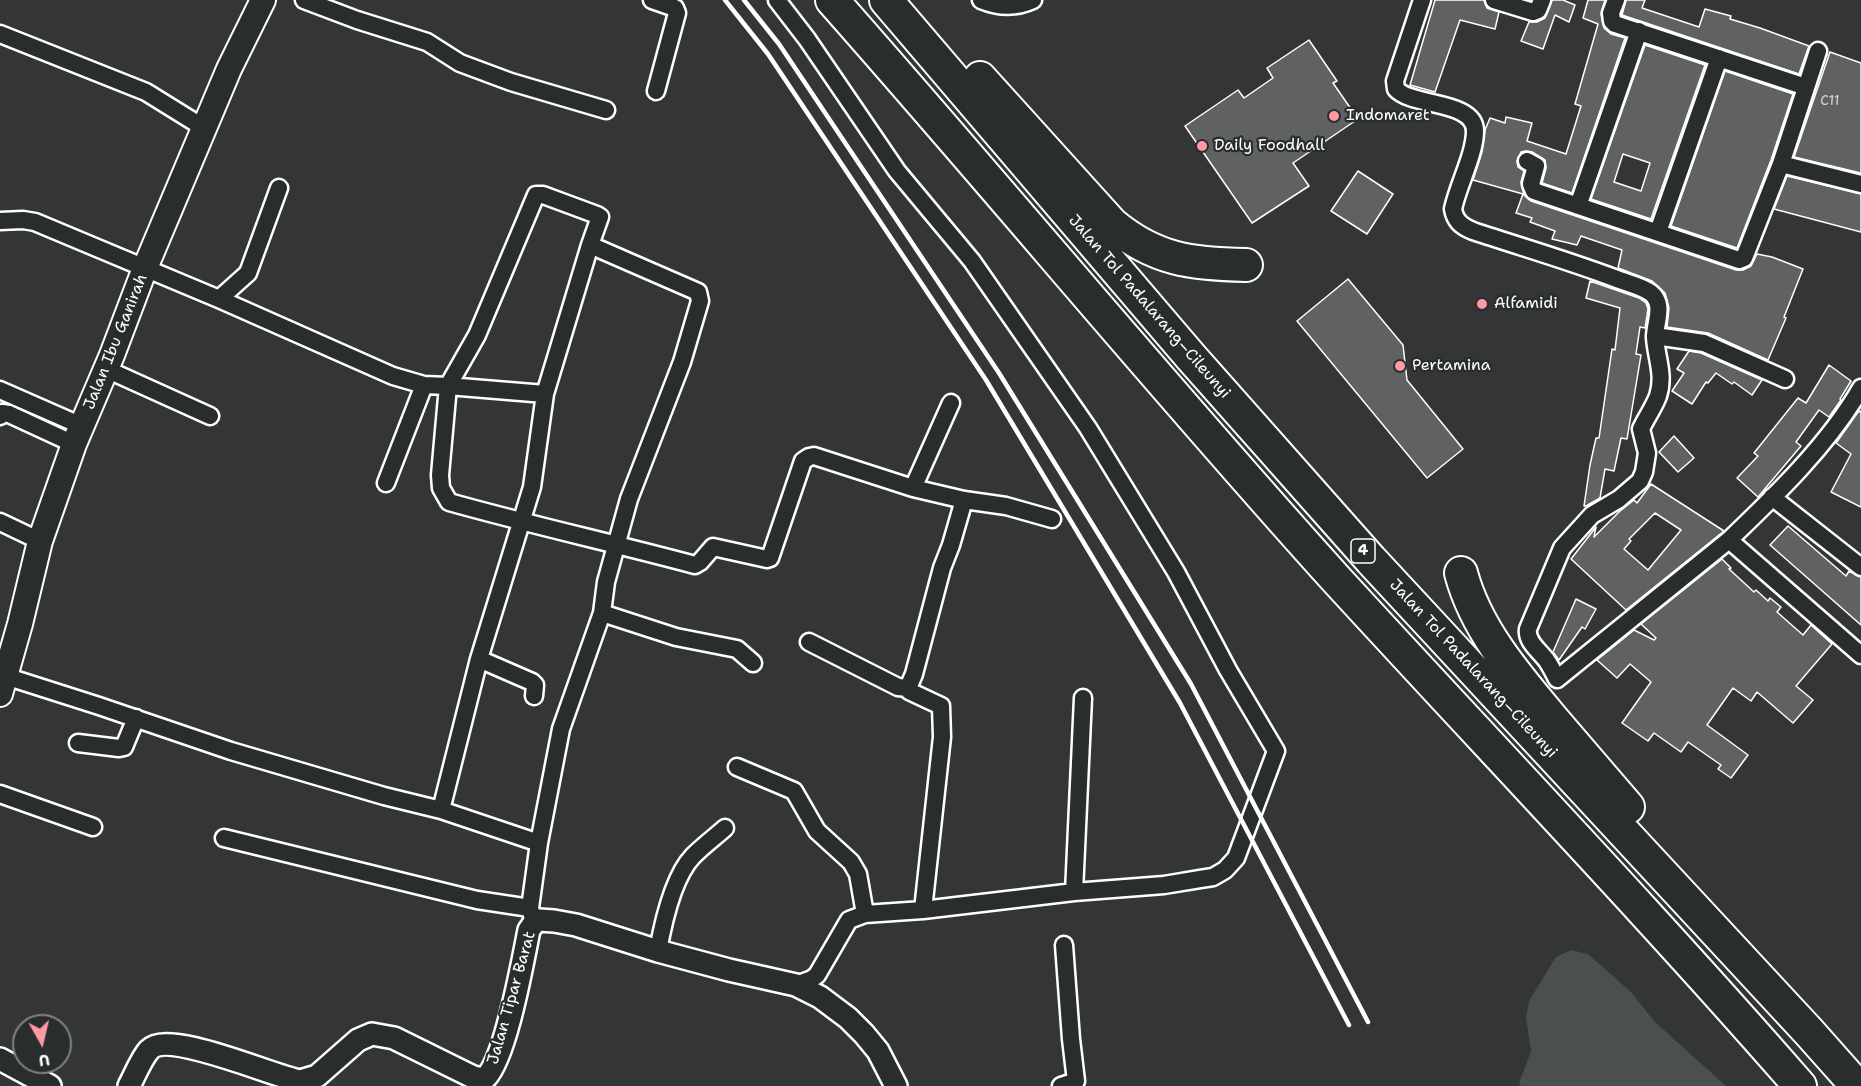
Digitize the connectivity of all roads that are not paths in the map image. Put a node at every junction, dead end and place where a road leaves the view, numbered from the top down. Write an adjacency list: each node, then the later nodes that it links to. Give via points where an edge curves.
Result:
1 (263, 0): 20 (main road, Jalan Ibu Ganirah)
2 (304, 0): 19 (street, via 427,42 460,63 511,82)
3 (652, 0): 18 (street, via 675,8 678,14)
4 (777, 0): 74 (street, via 897,171 972,261 1088,428 1176,572 1276,751 1236,858 1225,870 1191,881)
5 (831, 0): 89 (highway, 4, via 1335,577 1605,867)
6 (886, 0): 29 (highway, via 942,35 1129,239 1169,257 1203,264); 78 (highway, Jalan Tol Padalarang–Cileunyi / 4, via 1191,357 1371,560)
7 (981, 0): 8 (street, via 994,5)
8 (1033, 0)
9 (1422, 0): 32 (street, via 1396,88 1407,96 1461,112 1474,124 1473,143 1453,209 1459,222 1473,231 1608,275 1653,294 1658,317)
10 (1494, 0): 11 (street, via 1533,12)
11 (1542, 0)
12 (1616, 0): 13 (street, via 1612,21)
13 (1639, 31): 16 (street); 25 (street)
14 (0, 34): 20 (street, via 116,78)
15 (1818, 51): 17 (street)
16 (1719, 58): 17 (street); 27 (street)
17 (1806, 87): 22 (street)
18 (656, 91)
19 (606, 110)
20 (204, 128): 30 (main road, Jalan Ibu Ganirah)
21 (1527, 161): 25 (street, via 1536,166 1531,184 1534,191)
22 (1781, 164): 23 (street); 27 (street, via 1744,258 1739,260)
23 (1861, 184)
24 (279, 188): 31 (street, via 248,273)
25 (1578, 206): 27 (street)
26 (0, 221): 30 (street, via 35,222)
27 (1658, 232)
28 (590, 245): 36 (street, via 599,216 536,195 477,335); 38 (street); 53 (street, via 698,292 700,301)
29 (1246, 265)
30 (145, 268): 31 (street); 33 (main road, Jalan Ibu Ganirah)
31 (219, 299): 35 (street)
32 (1655, 336): 34 (street, via 1704,343); 51 (street, via 1660,385 1641,429 1647,453 1644,472 1640,481 1592,515 1562,548 1527,635 1557,679)
33 (106, 369): 42 (street); 43 (main road, Jalan Ibu Ganirah)
34 (1785, 380)
35 (424, 386): 36 (street); 44 (street)
36 (448, 386): 38 (street); 50 (street, via 440,475 444,496 449,502)
37 (0, 390): 43 (street)
38 (545, 394): 50 (street, via 534,479)
39 (1858, 399): 46 (street)
40 (951, 403): 45 (street)
41 (0, 416): 43 (street, via 9,414)
42 (210, 416)
43 (78, 435): 52 (main road, Jalan Ibu Ganirah)
44 (386, 483)
45 (913, 488): 47 (street); 53 (street, via 819,457 808,457 803,461 769,559 713,547 694,565)
46 (1772, 497): 51 (street); 54 (street)
47 (964, 500): 48 (street); 62 (street)
48 (1052, 519)
49 (0, 522): 52 (street)
50 (520, 522): 53 (street); 59 (street)
51 (1729, 540): 58 (street)
52 (40, 541): 61 (main road, Jalan Ibu Ganirah)
53 (616, 543): 56 (street)
54 (1861, 567)
55 (1461, 573): 78 (highway, via 1467,596 1518,678 1672,858)
56 (602, 613): 60 (street, via 676,637 737,649); 73 (street, via 561,729)
57 (808, 642): 62 (street, via 898,687)
58 (1861, 656)
59 (479, 659): 63 (street, via 532,682); 69 (street)
60 (753, 663)
61 (2, 685): 65 (street)
62 (908, 688): 75 (street, via 941,706 943,711)
63 (534, 696)
64 (1083, 698): 74 (street)
65 (135, 718): 66 (street, via 124,747); 69 (street, via 231,751)
66 (78, 743)
67 (737, 766): 76 (street, via 794,791 818,831 858,874)
68 (0, 794): 70 (street)
69 (441, 810): 73 (street)
70 (93, 827)
71 (725, 828): 80 (street, via 685,867 664,918)
72 (224, 838): 77 (street)
73 (539, 843): 77 (street)
74 (1074, 891): 75 (street)
75 (923, 910): 76 (street)
76 (865, 914): 81 (street, via 849,920 817,975)
77 (532, 915): 80 (street, Jalan Tipar Barat); 84 (street, Jalan Tipar Barat, via 501,1049)
78 (1702, 918): 90 (highway, Jalan Tol Padalarang–Cileunyi / 4)
79 (1064, 945): 88 (street, via 1076,1081)
80 (658, 951): 81 (street, Jalan Tipar Barat)
81 (796, 985): 87 (street, Jalan Tipar Barat, via 820,997 864,1034 878,1051)
82 (0, 1059): 85 (street)
83 (309, 1082): 84 (street, Jalan Tipar Barat, via 358,1040 372,1034 394,1038); 86 (street, Jalan Tipar Barat, via 189,1046 158,1044 150,1049)
84 (483, 1083)
85 (51, 1086)
86 (129, 1086)
87 (896, 1086)
88 (1061, 1086)
89 (1800, 1086)
90 (1857, 1086)

